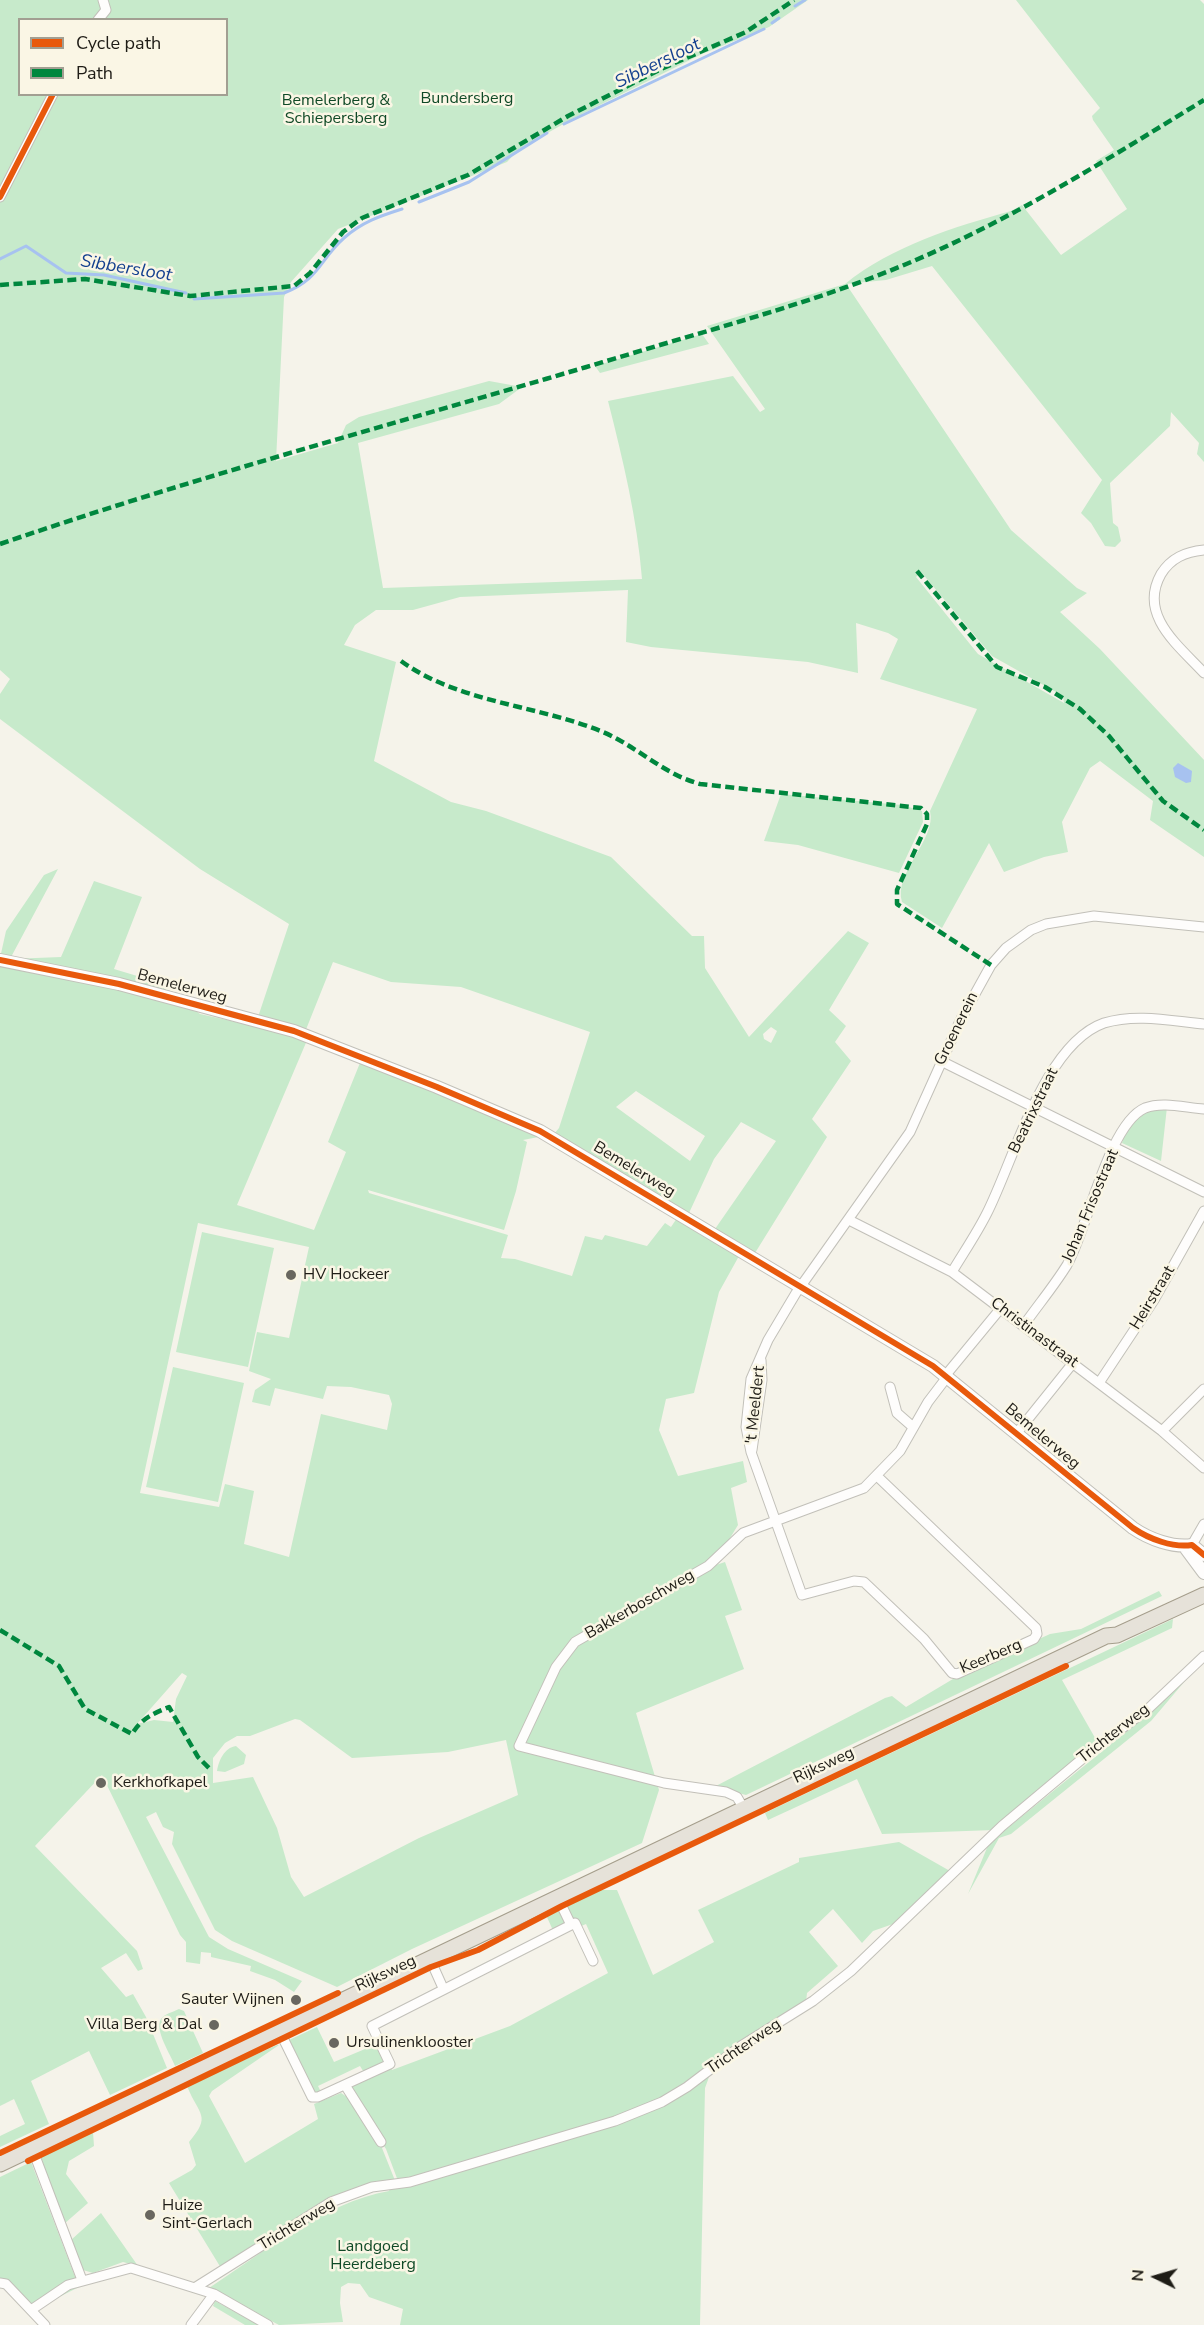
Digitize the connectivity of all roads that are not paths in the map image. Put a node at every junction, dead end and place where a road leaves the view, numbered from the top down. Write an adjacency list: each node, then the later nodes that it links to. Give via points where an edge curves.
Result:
1 (52, 96): 2 (street)
2 (0, 197)
3 (1204, 550): 4 (street, via 1173,560 1155,585 1152,602 1156,616 1170,636)
4 (1204, 673)
5 (1204, 927): 8 (street, Groenerein, via 1094,916 1031,930 991,965)
6 (0, 960): 16 (street, Bemelerweg, via 118,984 285,1029 467,1099 558,1140)
7 (1204, 1024): 9 (street, Beatrixstraat, via 1140,1018 1102,1024 1070,1046)
8 (941, 1061): 9 (street); 14 (street, Groenerein, via 910,1132)
9 (1034, 1106): 11 (street); 15 (street, Beatrixstraat, via 987,1214)
10 (1204, 1109): 11 (street, Johan Frisostraat, via 1161,1105 1146,1108 1134,1115)
11 (1114, 1148): 12 (street); 18 (street, Johan Frisostraat, via 1067,1264)
12 (1204, 1192)
13 (1204, 1211): 21 (street, Heirstraat, via 1154,1300)
14 (849, 1220): 15 (street, Christinastraat); 16 (street, Groenerein)
15 (952, 1272): 17 (street, Christinastraat)
16 (802, 1285): 20 (street, Bemelerweg); 29 (street, 't Meeldert, via 761,1358 762,1380 752,1452)
17 (1001, 1308): 18 (street, Christinastraat); 20 (street)
18 (1024, 1324): 19 (street, Christinastraat)
19 (1073, 1363): 21 (street, Christinastraat); 26 (street, Bemelerweg)
20 (946, 1376): 24 (street, Bakkerboschweg); 26 (street, Bemelerweg)
21 (1099, 1383): 25 (street, Christinastraat)
22 (890, 1387): 24 (street, via 897,1413)
23 (1204, 1389): 25 (street)
24 (913, 1427): 28 (street, Bakkerboschweg, via 900,1450)
25 (1162, 1431): 27 (street, Christinastraat)
26 (1016, 1434): 31 (street, Bemelerweg, via 1127,1524 1148,1537)
27 (1204, 1468)
28 (877, 1476): 29 (street, Bakkerboschweg, via 858,1492); 29 (street, Keerberg, via 1036,1628 1034,1639 952,1673 924,1639 864,1582 854,1581 802,1595)
29 (774, 1520): 38 (street, Bakkerboschweg, via 736,1537 708,1566 575,1642 556,1667 519,1746 664,1783 726,1792 737,1797)
30 (1204, 1524): 31 (street)
31 (1188, 1547): 32 (street, Bemelerweg); 33 (street)
32 (1204, 1555)
33 (1204, 1573)
34 (1204, 1581): 36 (main road, Rijksweg, via 1114,1628)
35 (1204, 1595): 36 (main road, Rijksweg, via 1117,1635)
36 (1106, 1636): 38 (main road, Rijksweg)
37 (1204, 1656): 51 (street, Trichterweg, via 1149,1708 1002,1826 851,1971 687,2087 615,2121 410,2182 372,2187 331,2202)
38 (744, 1809): 39 (main road, Rijksweg)
39 (558, 1898): 40 (street); 41 (main road, Rijksweg)
40 (571, 1925): 42 (street, via 575,1923); 43 (street)
41 (430, 1959): 43 (street, Rijksweg); 44 (main road, Rijksweg)
42 (593, 1961)
43 (443, 1988): 45 (street, via 435,1996 372,2026 390,2064)
44 (279, 2030): 45 (street, via 312,2097); 47 (main road, Rijksweg)
45 (345, 2085): 46 (street)
46 (381, 2142)
47 (32, 2148): 48 (main road, Rijksweg); 49 (street)
48 (0, 2164)
49 (82, 2280): 51 (street, via 131,2268); 53 (street)
50 (0, 2283): 53 (street, via 6,2284)
51 (196, 2287): 52 (street)
52 (214, 2294): 55 (street); 56 (street)
53 (31, 2310): 54 (street)
54 (45, 2325)
55 (191, 2325)
56 (268, 2325)

